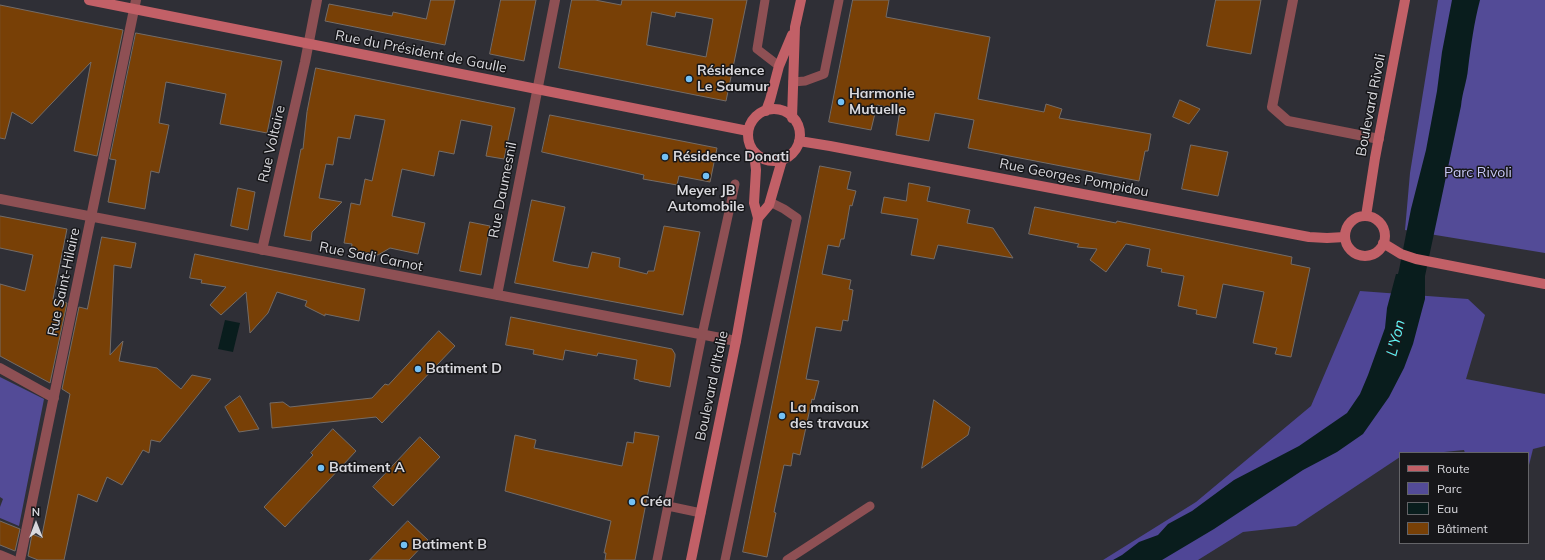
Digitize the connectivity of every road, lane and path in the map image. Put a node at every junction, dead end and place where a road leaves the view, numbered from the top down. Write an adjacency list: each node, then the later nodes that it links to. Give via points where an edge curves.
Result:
1 (89, 0): 9 (main road, Rue du Président de Gaulle)
2 (316, 0): 11 (street, Rue Voltaire)
3 (555, 0): 14 (street, Rue Daumesnil)
4 (765, 0): 12 (lane, via 757,49)
5 (801, 0): 10 (main road)
6 (839, 0): 13 (lane, via 824,74 805,81)
7 (1293, 0): 18 (street, via 1272,107 1288,121)
8 (1405, 0): 18 (main road, Boulevard Rivoli)
9 (135, 4): 11 (main road, Rue du Président de Gaulle); 26 (street, Rue Saint-Hilaire)
10 (795, 27): 12 (main road); 13 (main road)
11 (309, 44): 14 (main road, Rue du Président de Gaulle); 30 (street, Rue Voltaire)
12 (779, 66): 15 (main road)
13 (793, 82): 16 (main road)
14 (536, 90): 17 (main road, Rue du Président de Gaulle); 32 (street, Rue Daumesnil)
15 (766, 111): 16 (main road, via 780,110); 17 (main road, via 754,118)
16 (792, 118): 19 (main road, via 799,128)
17 (748, 131): 20 (main road, via 750,146)
18 (1379, 139): 25 (main road, Boulevard Rivoli)
19 (799, 141): 21 (main road, via 793,153); 28 (main road, Rue Georges Pompidou, via 1309,237)
20 (754, 153): 21 (main road, via 762,159); 27 (main road, Boulevard d'Italie, via 754,203)
21 (782, 160): 24 (main road, Boulevard d'Italie)
22 (734, 184): 33 (lane)
23 (0, 199): 26 (street, Rue Sadi Carnot)
24 (770, 202): 27 (main road, Boulevard d'Italie); 45 (lane, via 797,218)
25 (1366, 216): 28 (main road, via 1351,222); 29 (main road, via 1372,217 1382,225 1385,237)
26 (91, 217): 30 (street, Rue Sadi Carnot); 36 (street, Rue Saint-Hilaire)
27 (758, 218): 34 (main road, Boulevard d'Italie)
28 (1345, 237): 29 (main road, via 1350,249 1362,255 1374,253)
29 (1383, 243): 31 (main road, via 1416,259)
30 (262, 250): 32 (street, Rue Sadi Carnot)
31 (1545, 284)
32 (497, 295): 33 (street, Rue Sadi Carnot)
33 (702, 335): 34 (street, Rue Sadi Carnot); 37 (lane)
34 (736, 342): 39 (main road, Boulevard d'Italie)
35 (0, 368): 36 (street)
36 (54, 398): 42 (street, Rue Saint-Hilaire)
37 (668, 506): 39 (lane); 43 (lane)
38 (870, 506): 46 (lane)
39 (701, 513): 44 (main road, Boulevard d'Italie)
40 (0, 555): 41 (street)
41 (12, 560)
42 (20, 560)
43 (657, 560)
44 (691, 560)
45 (725, 560)
46 (787, 560)

